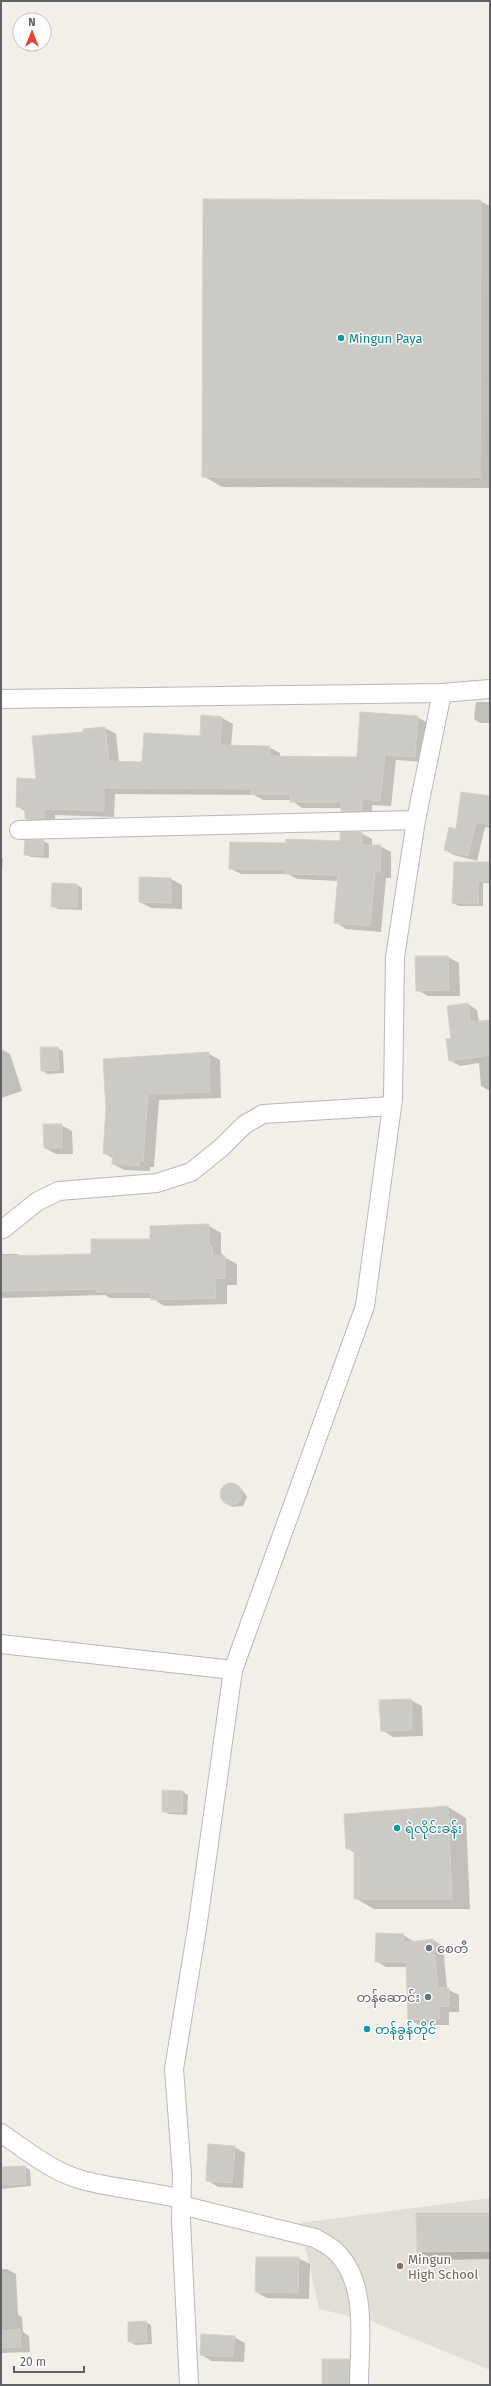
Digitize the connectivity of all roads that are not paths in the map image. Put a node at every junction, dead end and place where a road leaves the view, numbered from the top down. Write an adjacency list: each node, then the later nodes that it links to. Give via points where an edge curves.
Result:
1 (490, 689): 2 (street)
2 (442, 693): 3 (street); 4 (street)
3 (1, 699)
4 (416, 820): 5 (street); 6 (street, via 394,957)
5 (19, 830)
6 (392, 1106): 7 (street, via 263,1114 244,1125 191,1172 157,1183 60,1191 38,1201); 9 (street, via 366,1306)
7 (3, 1229)
8 (1, 1644): 9 (street)
9 (234, 1670): 11 (street, via 174,2069)
10 (1, 2134): 11 (street, via 60,2172 85,2181 151,2191)
11 (182, 2202): 12 (street); 13 (street, via 315,2238 334,2250 354,2281 359,2309)
12 (189, 2385)
13 (359, 2385)

